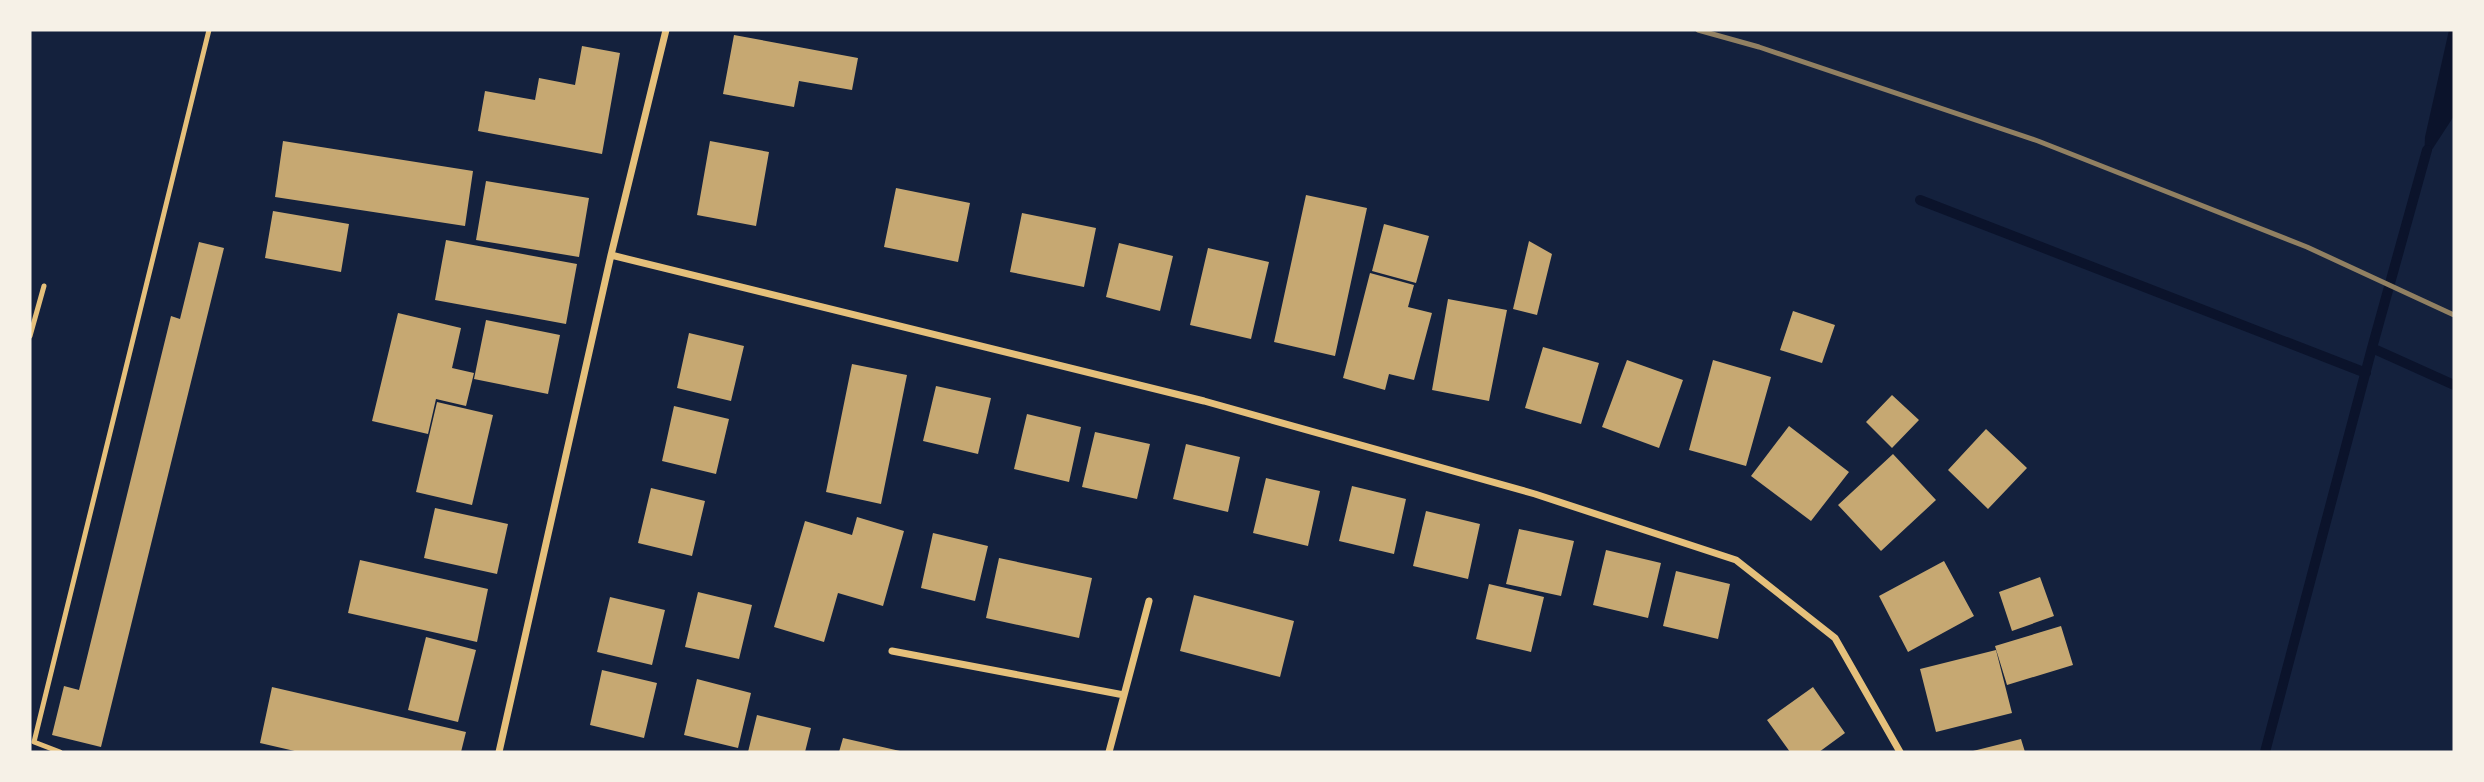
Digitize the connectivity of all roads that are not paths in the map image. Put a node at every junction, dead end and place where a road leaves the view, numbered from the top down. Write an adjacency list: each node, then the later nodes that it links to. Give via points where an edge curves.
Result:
1 (209, 30): 9 (lane, via 34,742)
2 (666, 30): 3 (street)
3 (611, 256): 10 (street); 12 (street, via 1203,401 1535,494 1736,559 1835,638)
4 (44, 286): 5 (lane)
5 (30, 336)
6 (1149, 601): 8 (street)
7 (892, 650): 8 (street)
8 (1124, 695): 11 (street)
9 (60, 752)
10 (499, 752)
11 (1109, 752)
12 (1900, 752)

